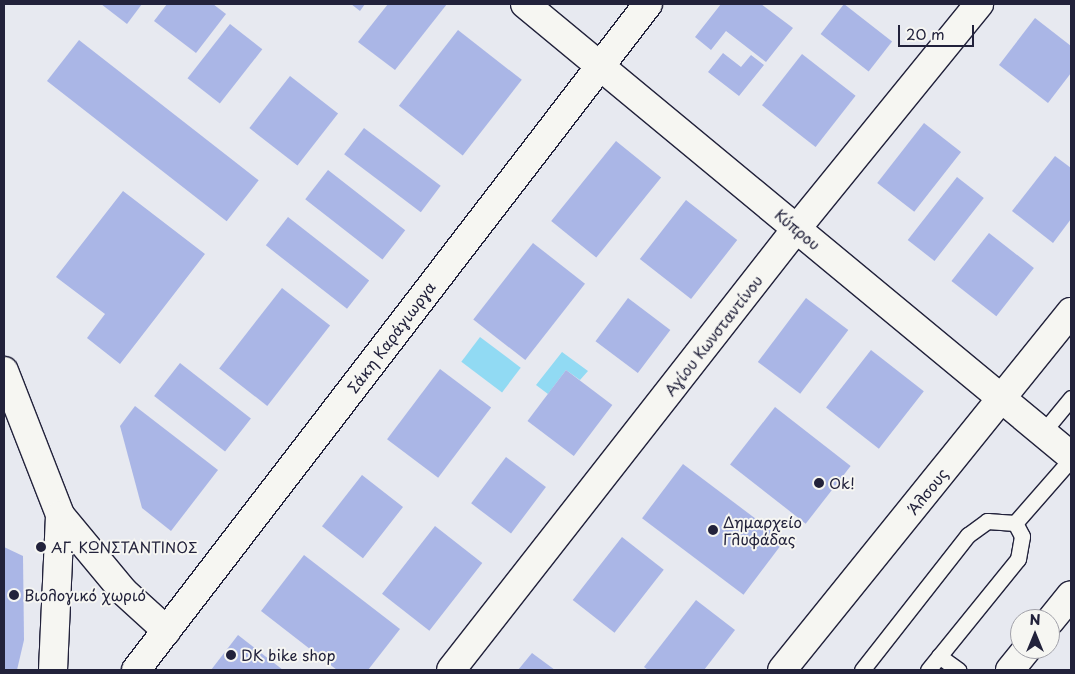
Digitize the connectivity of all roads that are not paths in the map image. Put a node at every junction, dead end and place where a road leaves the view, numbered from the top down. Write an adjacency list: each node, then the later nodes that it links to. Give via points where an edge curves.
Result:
1 (525, 4): 4 (street, Κύπρου)
2 (648, 4): 4 (street, Σάκη Καράγιωργα)
3 (979, 4): 5 (street, Αγίου Κωνσταντίνου)
4 (599, 64): 5 (street, Κύπρου); 16 (street, Σάκη Καράγιωργα)
5 (796, 228): 8 (street, Κύπρου); 21 (street, Αγίου Κωνσταντίνου)
6 (1071, 312): 8 (street, Άλσους)
7 (7, 393): 12 (street)
8 (1002, 398): 10 (street, Κύπρου); 22 (street, Άλσους)
9 (1071, 398): 10 (lane)
10 (1043, 432): 11 (street, Κύπρου)
11 (1071, 457): 13 (lane)
12 (60, 514): 16 (street, via 123,592); 19 (street)
13 (1014, 523): 17 (lane, via 1022,536 1018,559); 23 (lane, via 987,521 968,535)
14 (1071, 595): 15 (street)
15 (1060, 609)
16 (167, 631): 20 (street, Σάκη Καράγιωργα)
17 (939, 656): 24 (lane); 25 (lane)
18 (1019, 659): 26 (street)
19 (53, 670)
20 (136, 670)
21 (451, 670)
22 (782, 670)
23 (862, 670)
24 (928, 670)
25 (958, 670)
26 (1010, 670)

